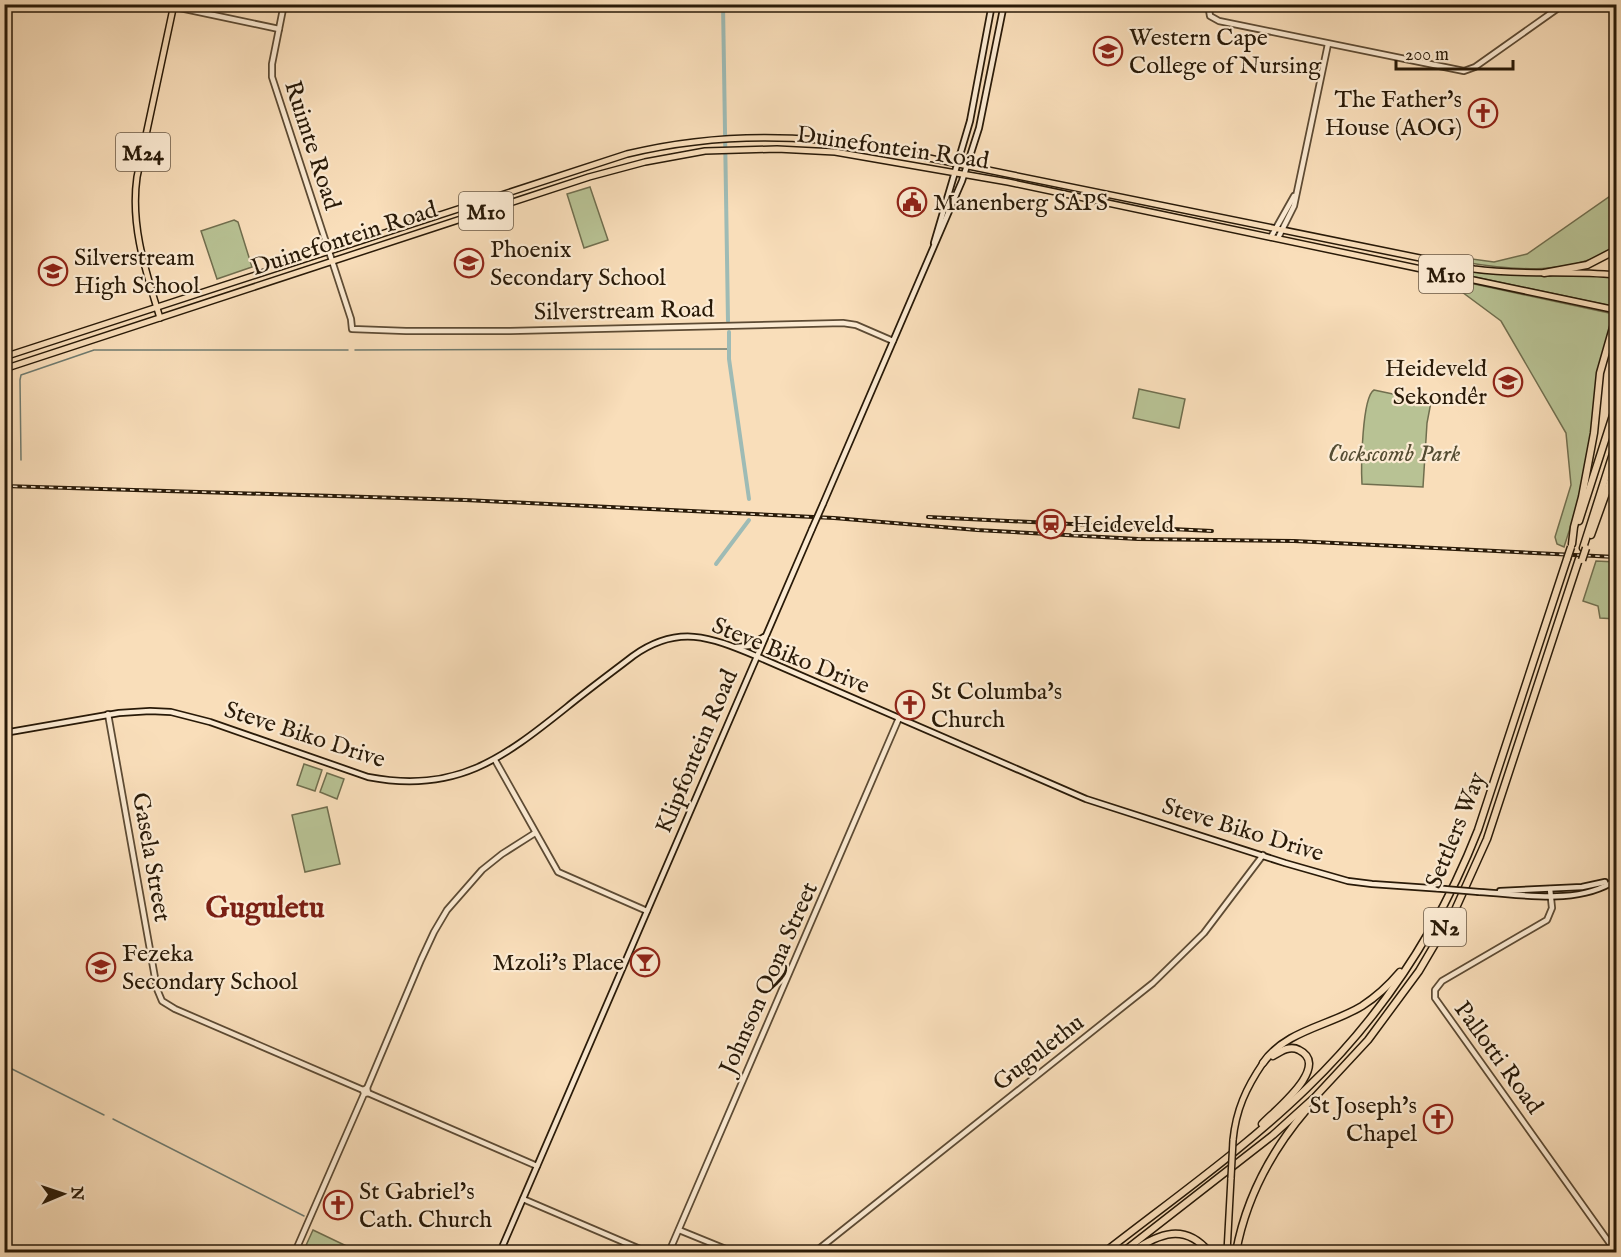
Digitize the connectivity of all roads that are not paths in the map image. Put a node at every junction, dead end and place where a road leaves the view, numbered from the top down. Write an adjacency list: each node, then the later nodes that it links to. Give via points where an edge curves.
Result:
1 (25, 4): 8 (street)
2 (161, 4): 9 (street)
3 (285, 4): 10 (street, Ruimte Road)
4 (992, 4): 12 (street, Klipfontein Road, via 976,96)
5 (1004, 4): 13 (street, Klipfontein Road)
6 (1208, 4): 11 (street, via 1209,14 1219,21)
7 (1564, 4): 11 (street, via 1464,70)
8 (4, 6)
9 (174, 6): 10 (street); 27 (main road, M24, via 135,198 139,243)
10 (279, 29): 22 (street, Ruimte Road, via 272,77)
11 (1328, 44): 16 (street)
12 (958, 165): 13 (main road, Duinefontein Road / M10); 14 (street, Klipfontein Road); 22 (main road, Duinefontein Road / M10, via 875,147 777,136 665,146 627,154)
13 (967, 166): 15 (street, Klipfontein Road); 17 (main road, Duinefontein Road / M10)
14 (956, 173): 15 (main road, Duinefontein Road / M10); 23 (main road, Duinefontein Road / M10, via 835,152 732,149 684,154 630,165); 24 (street, Klipfontein Road)
15 (964, 175): 19 (main road, Duinefontein Road / M10); 24 (street, Klipfontein Road)
16 (1297, 191): 17 (street); 18 (street)
17 (1275, 229): 18 (main road, Duinefontein Road / M10); 19 (street)
18 (1283, 231): 20 (street); 25 (main road, Duinefontein Road / M10, via 1474,270)
19 (1271, 237): 20 (main road, Duinefontein Road / M10)
20 (1278, 238): 28 (main road, Duinefontein Road / M10)
21 (1617, 250): 25 (highway, via 1587,265)
22 (329, 251): 23 (street, Ruimte Road); 27 (main road, Duinefontein Road / M10)
23 (332, 261): 30 (main road, Duinefontein Road / M10); 31 (street, Ruimte Road)
24 (926, 265): 32 (street, Klipfontein Road)
25 (1544, 273): 26 (main road, Duinefontein Road / M10)
26 (1617, 275)
27 (157, 307): 30 (main road, M24); 33 (main road, Duinefontein Road / M10)
28 (1617, 310)
29 (1617, 317): 38 (highway, via 1599,373 1594,433)
30 (160, 318): 34 (main road, Duinefontein Road / M10)
31 (352, 329): 32 (street, Silverstream Road, via 500,331 843,323)
32 (893, 341): 40 (street, Klipfontein Road, bridge)
33 (4, 357)
34 (4, 369)
35 (1617, 406): 38 (highway, Settlers Way / N2)
36 (1617, 444): 39 (highway, Settlers Way / N2)
37 (1617, 465): 39 (highway)
38 (1572, 546): 53 (highway, Settlers Way / N2, bridge, via 1486,810)
39 (1585, 548): 56 (highway, Settlers Way / N2, bridge, via 1499,806 1467,885 1411,983)
40 (765, 636): 41 (street, via 749,646); 42 (street, Klipfontein Road)
41 (734, 647): 42 (street, Steve Biko Drive); 46 (street, Steve Biko Drive, via 690,636 653,644)
42 (756, 656): 44 (street, Steve Biko Drive); 54 (street, Klipfontein Road)
43 (108, 714): 45 (street, Steve Biko Drive); 46 (street, Steve Biko Drive, via 176,713 380,779 442,778); 57 (street, Gasela Street, via 162,1001)
44 (899, 718): 48 (street, Steve Biko Drive, via 1081,796); 61 (street, Johnson Qona Street)
45 (4, 733)
46 (495, 760): 47 (street)
47 (534, 833): 54 (street, via 558,872); 57 (street, via 482,870 447,910 421,960)
48 (1262, 856): 51 (street, Steve Biko Drive, bridge, via 1360,883); 67 (street, Gugulethu, via 1204,933 1153,983)
49 (1617, 879): 50 (street, via 1592,886); 52 (street, via 1583,892)
50 (1550, 889): 51 (street); 52 (street)
51 (1488, 892): 52 (street)
52 (1551, 896): 74 (street, Pallotti Road, via 1548,918 1442,981 1435,998)
53 (1447, 899): 55 (highway, via 1402,970 1383,990 1361,1007 1287,1040); 58 (highway, Settlers Way / N2, via 1412,960 1358,1034 1306,1090)
54 (647, 911): 59 (street, Klipfontein Road)
55 (1263, 1063): 58 (highway, via 1294,1048 1306,1054 1309,1069 1300,1086); 72 (main road, bridge, via 1237,1113)
56 (1335, 1077): 69 (highway, Settlers Way / N2, via 1273,1135); 73 (highway, via 1271,1157 1249,1203)
57 (366, 1091): 59 (street, Gasela Street); 62 (street)
58 (1239, 1146): 68 (highway, Settlers Way / N2)
59 (537, 1166): 60 (street, Klipfontein Road)
60 (523, 1199): 63 (street, Klipfontein Road); 64 (street)
61 (679, 1230): 65 (street, Johnson Qona Street); 66 (street)
62 (295, 1252)
63 (500, 1252)
64 (647, 1252)
65 (669, 1252)
66 (733, 1252)
67 (815, 1252)
68 (1106, 1252)
69 (1123, 1252)
70 (1132, 1252): 71 (highway, via 1156,1237 1176,1234 1194,1239)
71 (1209, 1252)
72 (1227, 1252)
73 (1236, 1252)
74 (1617, 1252)

